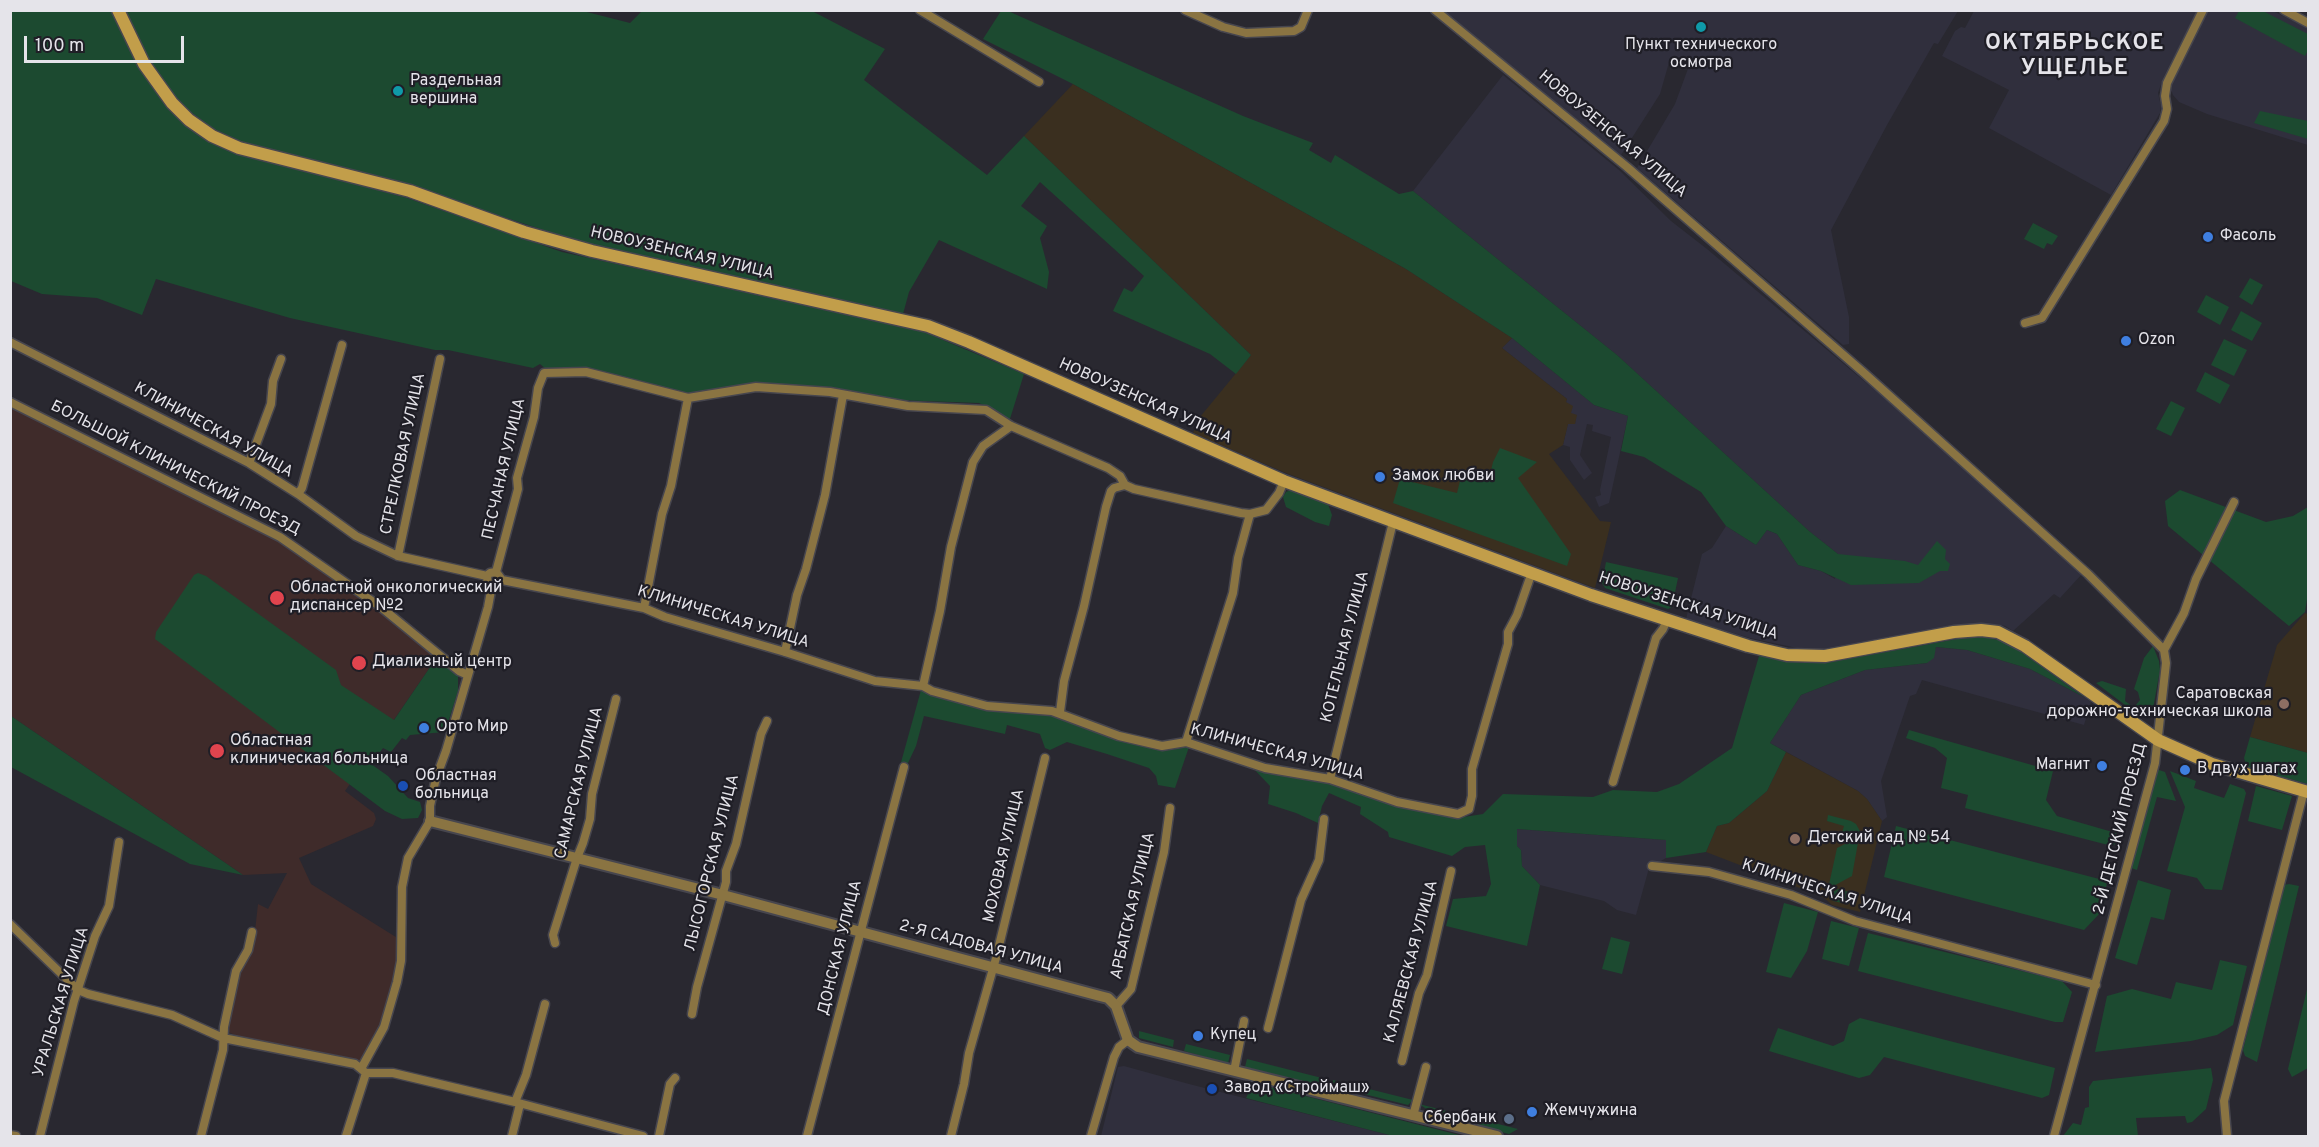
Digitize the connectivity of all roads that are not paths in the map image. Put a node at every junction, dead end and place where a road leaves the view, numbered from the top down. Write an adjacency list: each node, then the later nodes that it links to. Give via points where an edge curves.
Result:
1 (118, 10): 20 (main road, НОВОУЗЕНСКАЯ УЛИЦА, via 144,64 172,103 212,136 239,148 410,191 524,232 592,251 928,327)
2 (920, 10): 9 (street)
3 (1185, 10): 4 (street, via 1246,33 1294,31 1301,27)
4 (1308, 10)
5 (1435, 10): 34 (street, НОВОУЗЕНСКАЯ УЛИЦА, via 1627,167 1863,372 2080,567)
6 (2203, 10): 10 (street, via 2167,83 2164,122 2042,318)
7 (2284, 10): 8 (street)
8 (2308, 23)
9 (1039, 82)
10 (2025, 323)
11 (10, 342): 19 (street, КЛИНИЧЕСКАЯ УЛИЦА)
12 (342, 345): 22 (street)
13 (281, 359): 19 (street, via 273,381 271,404)
14 (440, 359): 26 (street, СТРЕЛКОВАЯ УЛИЦА)
15 (843, 395): 16 (street, via 756,387); 18 (street, via 908,406 986,410); 35 (street, via 825,495)
16 (688, 398): 27 (street, ПЕСЧАНАЯ УЛИЦА, via 586,372 544,373); 32 (street)
17 (10, 402): 36 (street, БОЛЬШОЙ КЛИНИЧЕСКИЙ ПРОЕЗД, via 280,537 382,608)
18 (1011, 426): 21 (street, via 1108,468); 37 (street, via 983,446 973,462)
19 (249, 463): 22 (street, КЛИНИЧЕСКАЯ УЛИЦА)
20 (1284, 481): 24 (street, via 1266,510); 25 (main road, НОВОУЗЕНСКАЯ УЛИЦА)
21 (1125, 485): 24 (street); 39 (street, via 1111,491 1106,507)
22 (298, 494): 26 (street, КЛИНИЧЕСКАЯ УЛИЦА, via 356,536)
23 (2234, 502): 34 (street, 2-Й ДЕТСКИЙ ПРОЕЗД)
24 (1250, 514): 42 (street, via 1233,593)
25 (1393, 522): 28 (main road, НОВОУЗЕНСКАЯ УЛИЦА); 45 (street, КОТЕЛЬНАЯ УЛИЦА)
26 (398, 555): 29 (street, КЛИНИЧЕСКАЯ УЛИЦА)
27 (496, 572): 29 (street); 30 (street)
28 (1532, 572): 33 (main road, НОВОУЗЕНСКАЯ УЛИЦА); 45 (street, КЛИНИЧЕСКАЯ УЛИЦА, via 1509,632 1472,769 1468,809 1458,814 1397,802)
29 (487, 576): 31 (street)
30 (502, 579): 31 (street); 32 (street, КЛИНИЧЕСКАЯ УЛИЦА)
31 (491, 591): 36 (street)
32 (644, 608): 35 (street, КЛИНИЧЕСКАЯ УЛИЦА, via 665,618)
33 (1667, 620): 41 (main road, НОВОУЗЕНСКАЯ УЛИЦА, via 1748,646 1806,657 1954,632 1998,632 2025,646); 46 (street, via 1656,638)
34 (2164, 650): 41 (street, 2-Й ДЕТСКИЙ ПРОЕЗД)
35 (785, 651): 37 (street, КЛИНИЧЕСКАЯ УЛИЦА, via 875,681)
36 (468, 675): 50 (street, via 432,792)
37 (922, 686): 39 (street, КЛИНИЧЕСКАЯ УЛИЦА, via 987,706)
38 (616, 699): 52 (street, САМАРСКАЯ УЛИЦА, via 592,794 590,819)
39 (1060, 712): 42 (street, КЛИНИЧЕСКАЯ УЛИЦА, via 1119,736 1162,746)
40 (767, 721): 55 (street, ЛЫСОГОРСКАЯ УЛИЦА)
41 (2158, 740): 47 (main road, НОВОУЗЕНСКАЯ УЛИЦА, via 2212,764); 61 (street, 2-Й ДЕТСКИЙ ПРОЕЗД)
42 (1186, 742): 45 (street, КЛИНИЧЕСКАЯ УЛИЦА, via 1266,768)
43 (1045, 758): 60 (street, МОХОВАЯ УЛИЦА)
44 (904, 767): 58 (street, ДОНСКАЯ УЛИЦА)
45 (1330, 779)
46 (1613, 782)
47 (2306, 792): 90 (street, via 2224,1101)
48 (1170, 808): 64 (street, АРБАТСКАЯ УЛИЦА, via 1164,852 1131,989)
49 (1324, 819): 67 (street, via 1319,860 1301,900)
50 (430, 820): 52 (street, 2-Я САДОВАЯ УЛИЦА); 72 (street, via 408,858 402,887 397,982 384,1027)
51 (119, 842): 62 (street, УРАЛЬСКАЯ УЛИЦА, via 109,906)
52 (577, 858): 55 (street, 2-Я САДОВАЯ УЛИЦА); 59 (street, САМАРСКАЯ УЛИЦА, via 553,935)
53 (1652, 866): 61 (street, КЛИНИЧЕСКАЯ УЛИЦА, via 1709,872 1791,895 1855,921)
54 (1451, 871): 70 (street, КАЛЯЕВСКАЯ УЛИЦА)
55 (723, 894): 58 (street, 2-Я САДОВАЯ УЛИЦА); 65 (street, ЛЫСОГОРСКАЯ УЛИЦА)
56 (10, 924): 62 (street)
57 (252, 932): 68 (street, via 247,954 236,971)
58 (860, 932): 60 (street, 2-Я САДОВАЯ УЛИЦА); 85 (street, ДОНСКАЯ УЛИЦА)
59 (555, 943)
60 (993, 966): 64 (street, 2-Я САДОВАЯ УЛИЦА, via 1108,998); 86 (street, МОХОВАЯ УЛИЦА)
61 (2096, 985): 89 (street, 2-Й ДЕТСКИЙ ПРОЕЗД)
62 (78, 990): 68 (street, via 172,1015); 79 (street, УРАЛЬСКАЯ УЛИЦА)
63 (546, 1004): 75 (street)
64 (1116, 1006): 69 (street)
65 (692, 1014)
66 (1245, 1021): 73 (street)
67 (1268, 1028)
68 (223, 1038): 72 (street, via 355,1064); 80 (street)
69 (1128, 1040): 73 (street, via 1138,1047); 87 (street, via 1114,1058)
70 (1402, 1061)
71 (1426, 1067): 76 (street)
72 (364, 1070): 75 (street, via 393,1073); 81 (street)
73 (1234, 1071): 76 (street)
74 (675, 1078): 84 (street, via 670,1084)
75 (517, 1103): 82 (street); 83 (street)
76 (1413, 1116): 88 (street)
77 (10, 1135): 78 (street)
78 (16, 1137)
79 (40, 1137)
80 (201, 1137)
81 (346, 1137)
82 (512, 1137)
83 (642, 1137)
84 (659, 1137)
85 (807, 1137)
86 (951, 1137)
87 (1091, 1137)
88 (1497, 1137)
89 (2054, 1137)
90 (2227, 1137)

